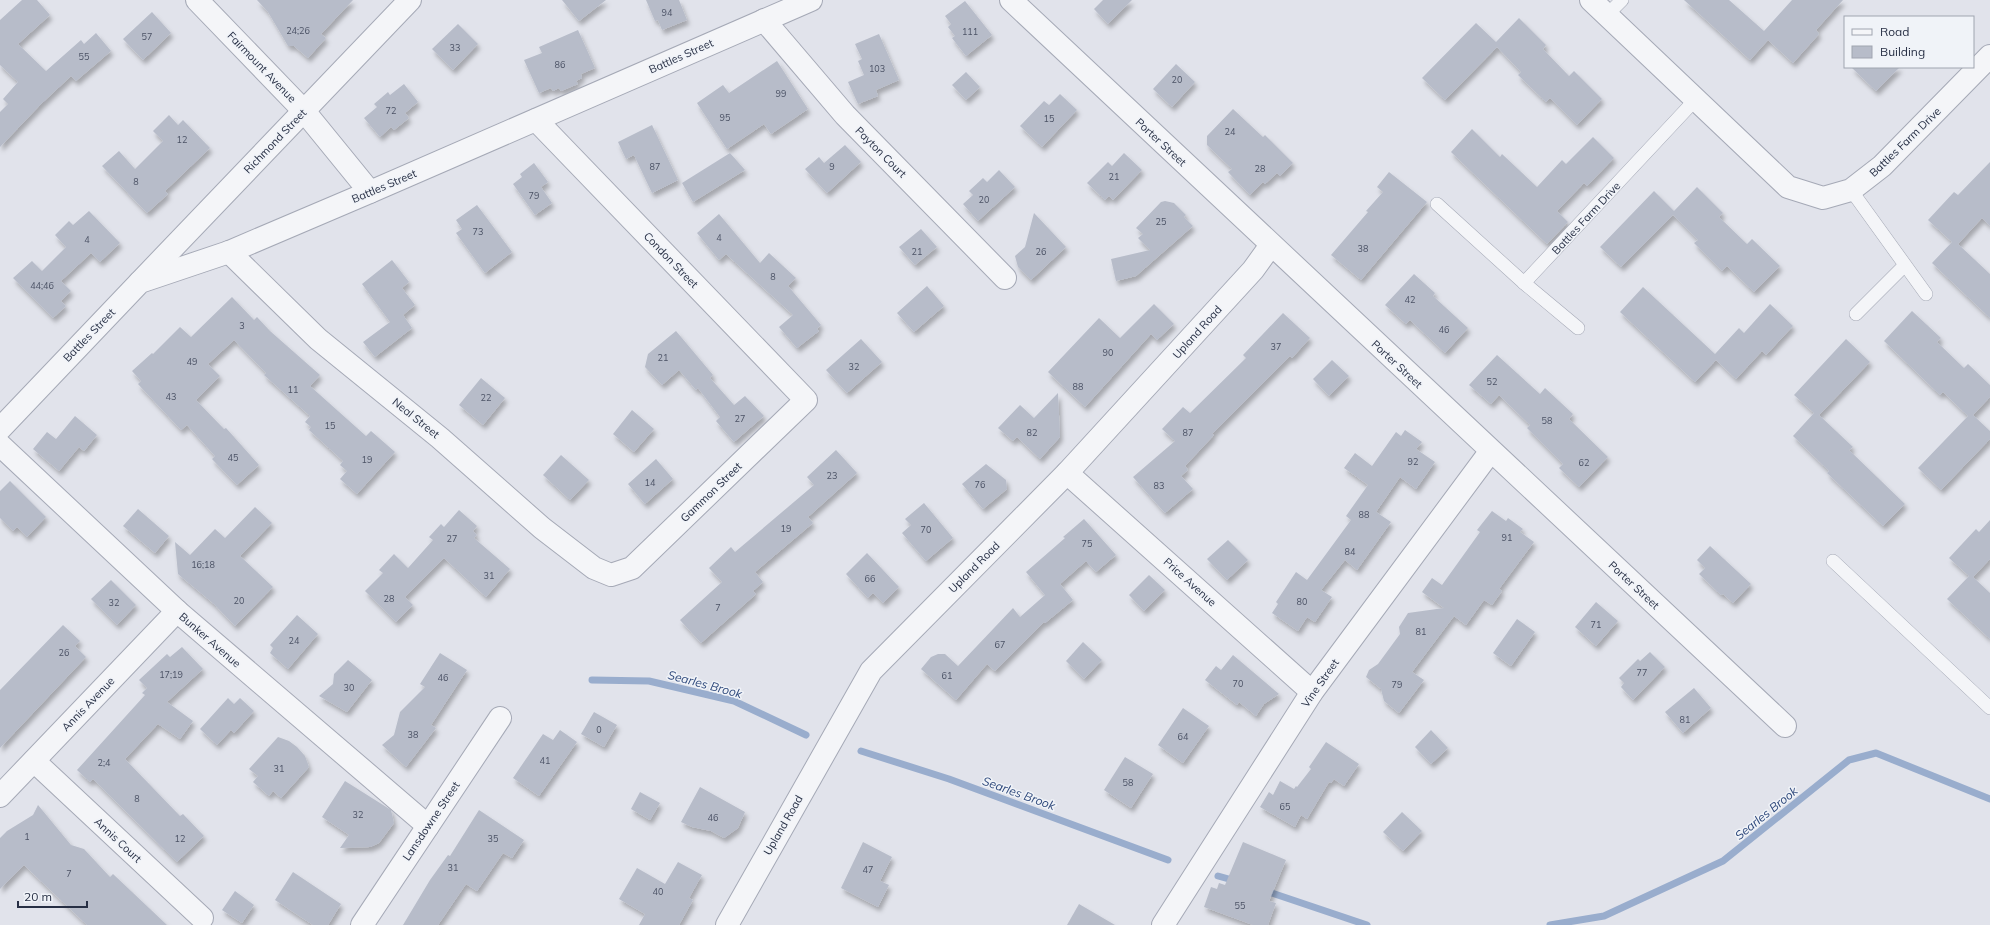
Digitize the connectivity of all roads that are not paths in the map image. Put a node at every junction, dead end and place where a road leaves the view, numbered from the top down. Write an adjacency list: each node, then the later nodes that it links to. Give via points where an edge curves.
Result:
1 (197, 0): 10 (street, Fairmount Avenue)
2 (410, 0): 10 (street, Richmond Street)
3 (811, 0): 7 (street, Battles Street)
4 (1011, 0): 15 (street, Porter Street)
5 (1591, 0): 6 (street, Battles Farm Drive)
6 (1615, 7): 9 (street, Battles Farm Drive)
7 (764, 20): 11 (street, Battles Street); 18 (street, Payton Court, via 845,115)
8 (1990, 56): 12 (street, Battles Farm Drive, via 1882,166)
9 (1696, 99): 12 (street, Battles Farm Drive, via 1788,187 1823,198); 20 (lane, Battles Farm Drive)
10 (304, 111): 13 (street, Fairmount Avenue); 19 (street, Richmond Street)
11 (536, 120): 13 (street, Battles Street); 24 (street, Condon Street)
12 (1851, 190): 17 (lane)
13 (370, 192): 16 (street, Battles Street)
14 (1437, 204): 20 (lane)
15 (1271, 245): 27 (street, Porter Street); 28 (street, Upland Road, via 1253,270)
16 (229, 252): 19 (street, Battles Street); 30 (street, Neal Street, via 318,339 440,438 542,528 594,568)
17 (1904, 266): 21 (lane); 22 (lane)
18 (1005, 278)
19 (140, 282): 25 (street, Battles Street)
20 (1524, 284): 23 (lane)
21 (1926, 294)
22 (1856, 314)
23 (1578, 328)
24 (806, 400): 30 (street, Gammon Street, via 632,568)
25 (0, 428)
26 (0, 445): 31 (street, Bunker Avenue)
27 (1490, 452): 32 (street, Vine Street); 35 (street, Porter Street)
28 (1068, 473): 32 (street, Price Avenue); 41 (street, Upland Road, via 871,671)
29 (1833, 561): 33 (lane)
30 (611, 575)
31 (177, 611): 36 (street, Annis Avenue); 38 (street, Bunker Avenue)
32 (1312, 692): 42 (street, Vine Street)
33 (1990, 708)
34 (500, 718): 38 (street, Lansdowne Street)
35 (1785, 726)
36 (34, 761): 37 (street, Annis Avenue); 39 (street, Annis Court)
37 (0, 796)
38 (428, 826): 40 (street, Lansdowne Street)
39 (202, 918)
40 (362, 925)
41 (727, 925)
42 (1163, 925)

